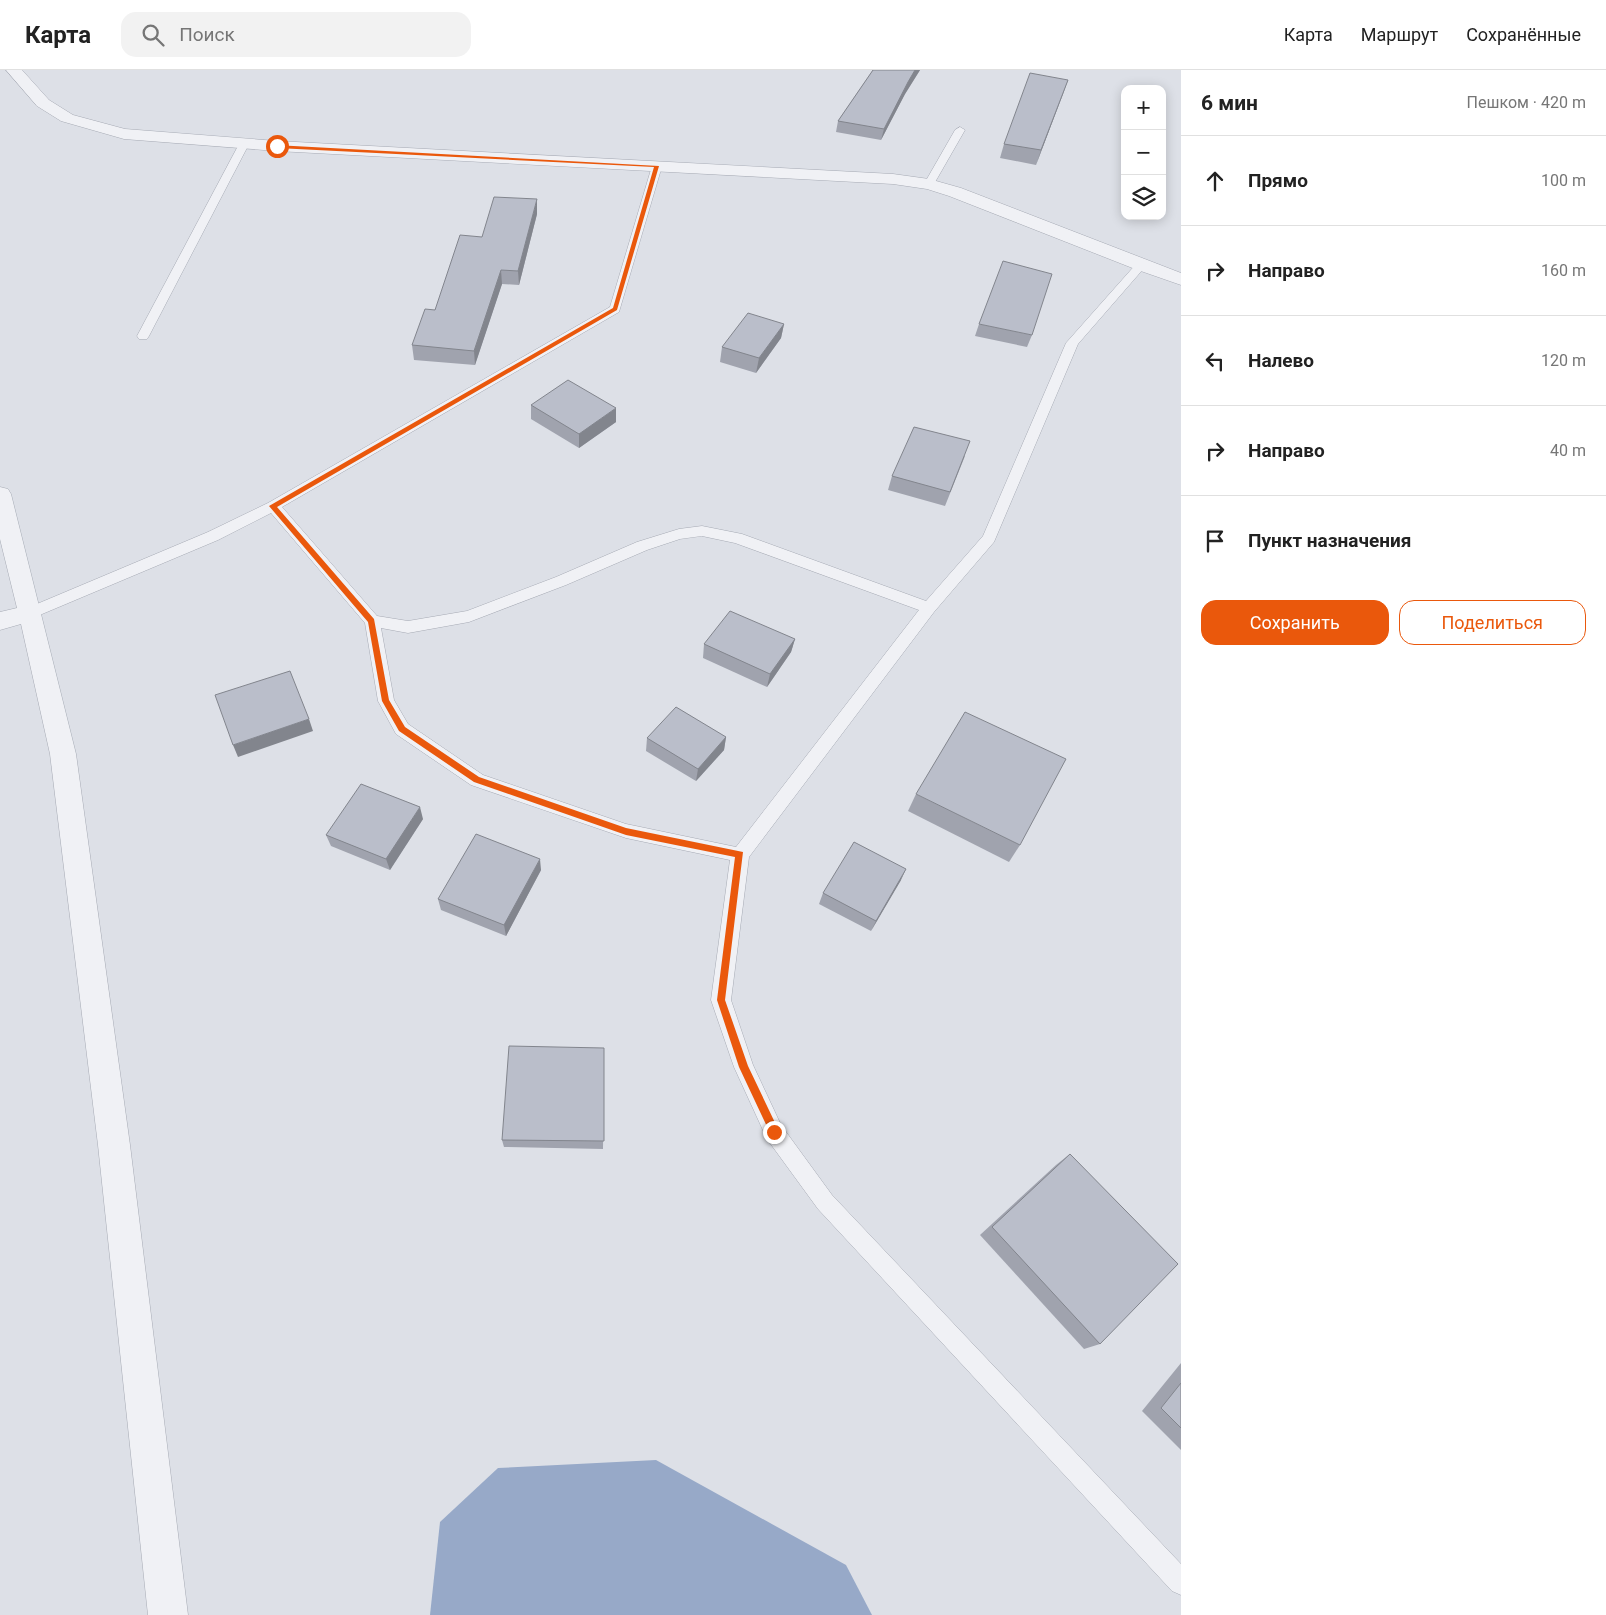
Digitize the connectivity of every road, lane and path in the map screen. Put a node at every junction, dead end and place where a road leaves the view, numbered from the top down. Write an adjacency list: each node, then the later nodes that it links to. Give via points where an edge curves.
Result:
1 (14, 70): 3 (street, via 44,103 67,118 91,126 124,134)
2 (960, 130): 5 (lane)
3 (244, 144): 4 (street); 8 (lane)
4 (657, 166): 5 (street, via 893,179); 10 (lane, via 615,309)
5 (929, 184): 6 (street)
6 (1141, 265): 7 (street); 11 (lane, via 1072,343 989,538)
7 (1181, 279)
8 (143, 336)
9 (0, 494): 12 (street)
10 (273, 506): 12 (lane, via 213,536); 14 (lane)
11 (930, 608): 14 (lane, via 736,538 702,531 679,534 642,546 469,616 408,627); 15 (lane)
12 (30, 613): 13 (street); 17 (street, via 63,754 114,1145)
13 (0, 621)
14 (372, 621): 15 (lane, via 386,701 402,729 477,780 626,831)
15 (740, 854): 16 (lane, via 721,1000 744,1067 774,1132 825,1202)
16 (1181, 1582)
17 (168, 1615)

